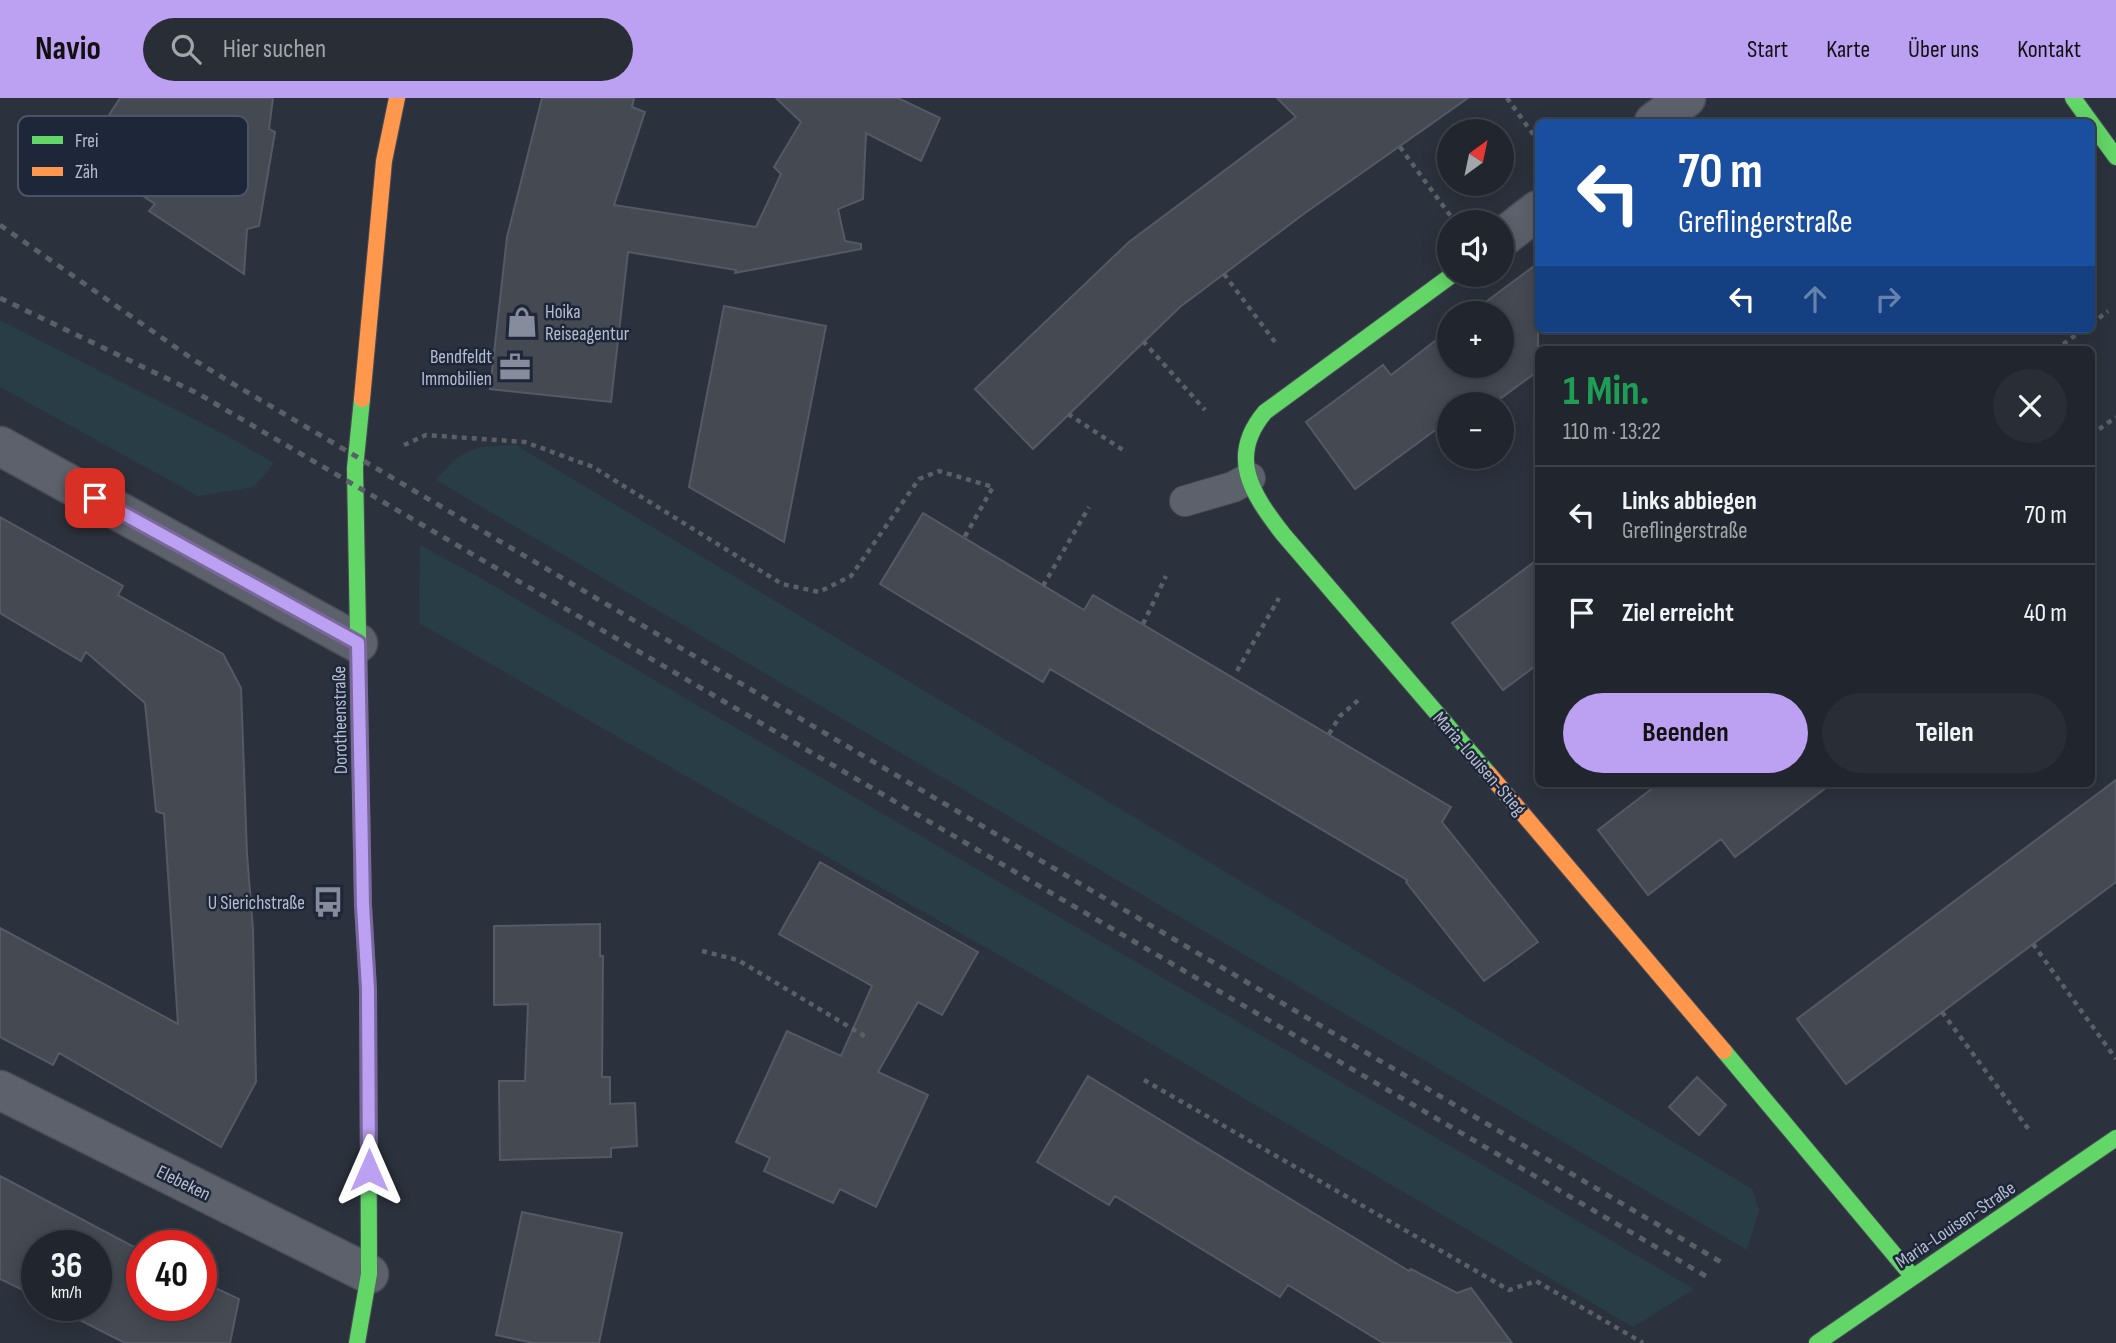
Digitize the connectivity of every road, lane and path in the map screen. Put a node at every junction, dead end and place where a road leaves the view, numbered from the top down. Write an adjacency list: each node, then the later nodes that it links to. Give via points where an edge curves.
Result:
1 (397, 98): 37 (street, Dorotheenstraße, via 384,161 355,468)
2 (1507, 98): 8 (path)
3 (1686, 98): 5 (street)
4 (2073, 98): 6 (street)
5 (1658, 119)
6 (2088, 119)
7 (2095, 128): 10 (street)
8 (1535, 137)
9 (1400, 147): 11 (path)
10 (2116, 157)
11 (1446, 210)
12 (1535, 212): 13 (street)
13 (1514, 228)
14 (1224, 274): 21 (path)
15 (1437, 286): 29 (street, Maria-Louisen-Stieg, via 1265,412 1247,442)
16 (2108, 311): 17 (path)
17 (2095, 321)
18 (2078, 333): 20 (path)
19 (1143, 341): 22 (path)
20 (2061, 346)
21 (1283, 352)
22 (1205, 410)
23 (1068, 414): 28 (path)
24 (2116, 417): 25 (path)
25 (2095, 432)
26 (426, 435): 32 (path, via 525,442 593,467 782,584 819,592 851,576 919,479 939,471 993,487)
27 (0, 446): 37 (street)
28 (1126, 452)
29 (1250, 478): 30 (lane); 51 (street, Maria-Louisen-Stieg, via 1257,497 1291,545 1580,879)
30 (1185, 501)
31 (1089, 507): 34 (path)
32 (964, 538)
33 (1166, 576): 36 (path)
34 (1043, 586)
35 (1283, 590): 38 (path)
36 (1143, 624)
37 (358, 643): 50 (street, Dorotheenstraße, via 368,989)
38 (1237, 671)
39 (1369, 691): 40 (path, via 1340,716)
40 (1329, 734)
41 (2033, 944): 45 (path)
42 (702, 951): 44 (path, via 738,960)
43 (1942, 1012): 48 (path)
44 (866, 1037)
45 (2116, 1059)
46 (1144, 1080): 53 (path, via 1509,1290 1536,1281)
47 (0, 1090): 50 (street, Elebeken)
48 (2030, 1132)
49 (2116, 1138): 51 (street, Maria-Louisen-Straße)
50 (369, 1273): 52 (street, Dorotheenstraße)
51 (1913, 1277): 54 (street, Maria-Louisen-Straße)
52 (356, 1343)
53 (1643, 1343)
54 (1817, 1343)

